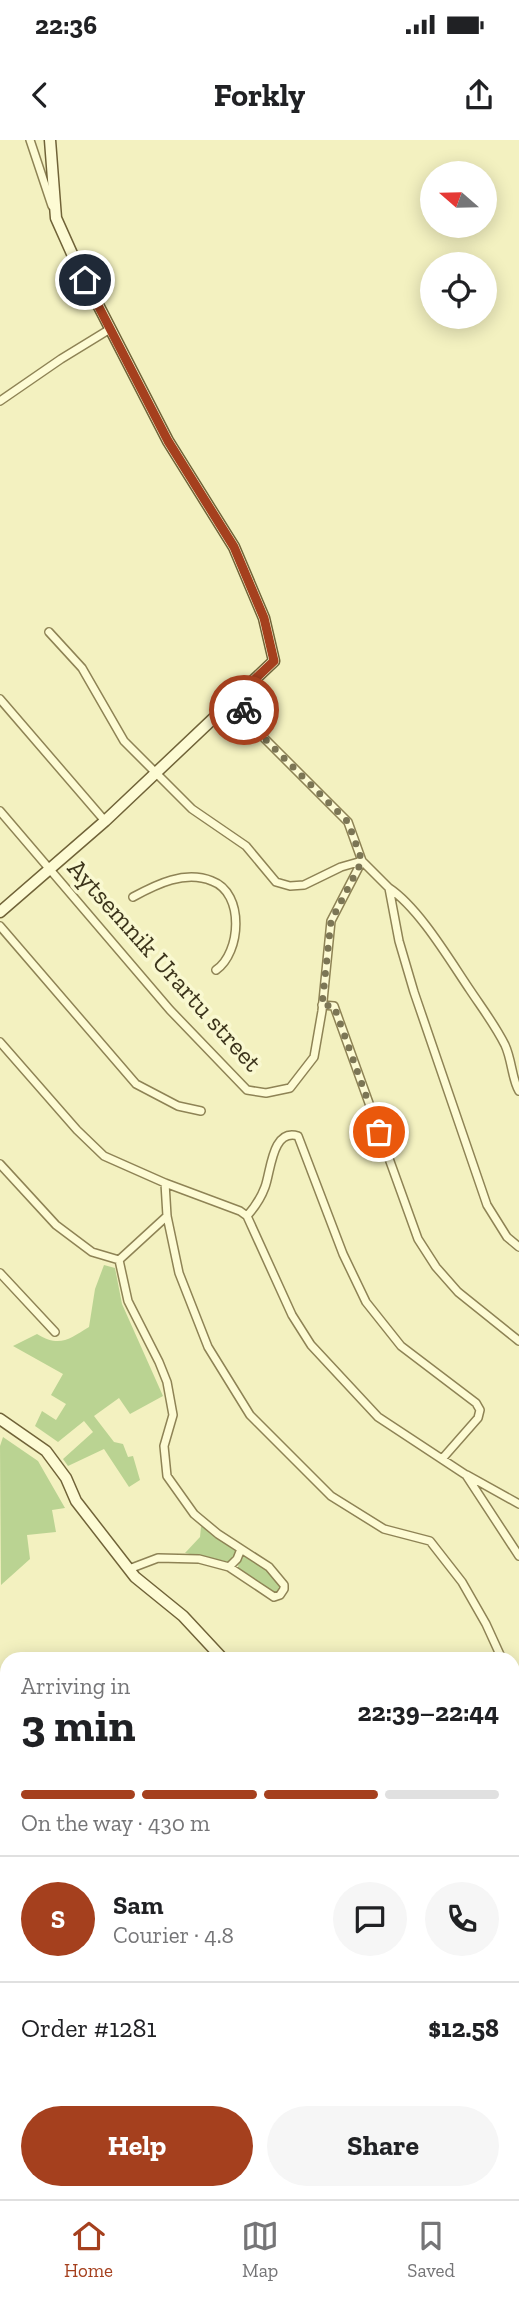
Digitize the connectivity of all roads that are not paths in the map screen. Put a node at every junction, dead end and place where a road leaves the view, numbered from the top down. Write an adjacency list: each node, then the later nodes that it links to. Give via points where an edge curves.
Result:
1 (30, 140): 3 (street)
2 (50, 140): 3 (main road)
3 (56, 218): 4 (main road)
4 (110, 329): 5 (street); 7 (main road, via 168,441 234,547 264,618 274,661)
5 (0, 401)
6 (49, 632): 9 (street, via 82,668 124,741)
7 (236, 697): 9 (main road); 12 (street, via 259,733 348,822)
8 (0, 699): 11 (street)
9 (157, 771): 11 (main road); 12 (street, via 192,808 246,846 276,882 304,885)
10 (0, 811): 13 (street, Aytsemnik Urartu street)
11 (105, 821): 13 (main road)
12 (362, 861): 14 (street); 19 (street, via 331,921)
13 (49, 868): 16 (main road); 19 (street, Aytsemnik Urartu street, via 170,1010 247,1090 266,1093 290,1088 314,1057)
14 (389, 888): 21 (street, via 402,897 443,950 500,1034); 27 (street, via 414,992 487,1205)
15 (133, 897): 18 (street, via 176,878 201,878 220,885 233,905 235,933 230,954)
16 (0, 912)
17 (0, 926): 22 (street, via 136,1084 178,1106)
18 (216, 971)
19 (322, 1005): 31 (street, via 334,1006 418,1239 458,1292)
20 (0, 1042): 24 (street, via 104,1156)
21 (519, 1091)
22 (201, 1111)
23 (0, 1164): 28 (street, via 55,1224 92,1252)
24 (164, 1183): 25 (street); 26 (street)
25 (167, 1216): 28 (street); 41 (street, via 179,1273 208,1347 250,1415 331,1496 384,1529 430,1541 462,1582)
26 (247, 1216): 33 (street, via 292,1315 311,1345 378,1418); 33 (street, via 265,1187 275,1147 292,1134 300,1138 366,1302 401,1346 480,1410)
27 (519, 1247)
28 (119, 1260): 36 (street, via 128,1301 166,1382 173,1415 164,1446 167,1476 194,1514)
29 (0, 1273): 30 (street)
30 (55, 1332)
31 (519, 1341)
32 (0, 1419): 39 (main road, via 46,1451 76,1501)
33 (442, 1459): 34 (street)
34 (466, 1475): 35 (street); 37 (street)
35 (519, 1504)
36 (241, 1549): 38 (street); 38 (street, via 268,1567 284,1585 282,1592 272,1596)
37 (519, 1556)
38 (229, 1567): 39 (street, via 199,1559 158,1558)
39 (129, 1569): 40 (main road)
40 (216, 1652)
41 (499, 1652)

